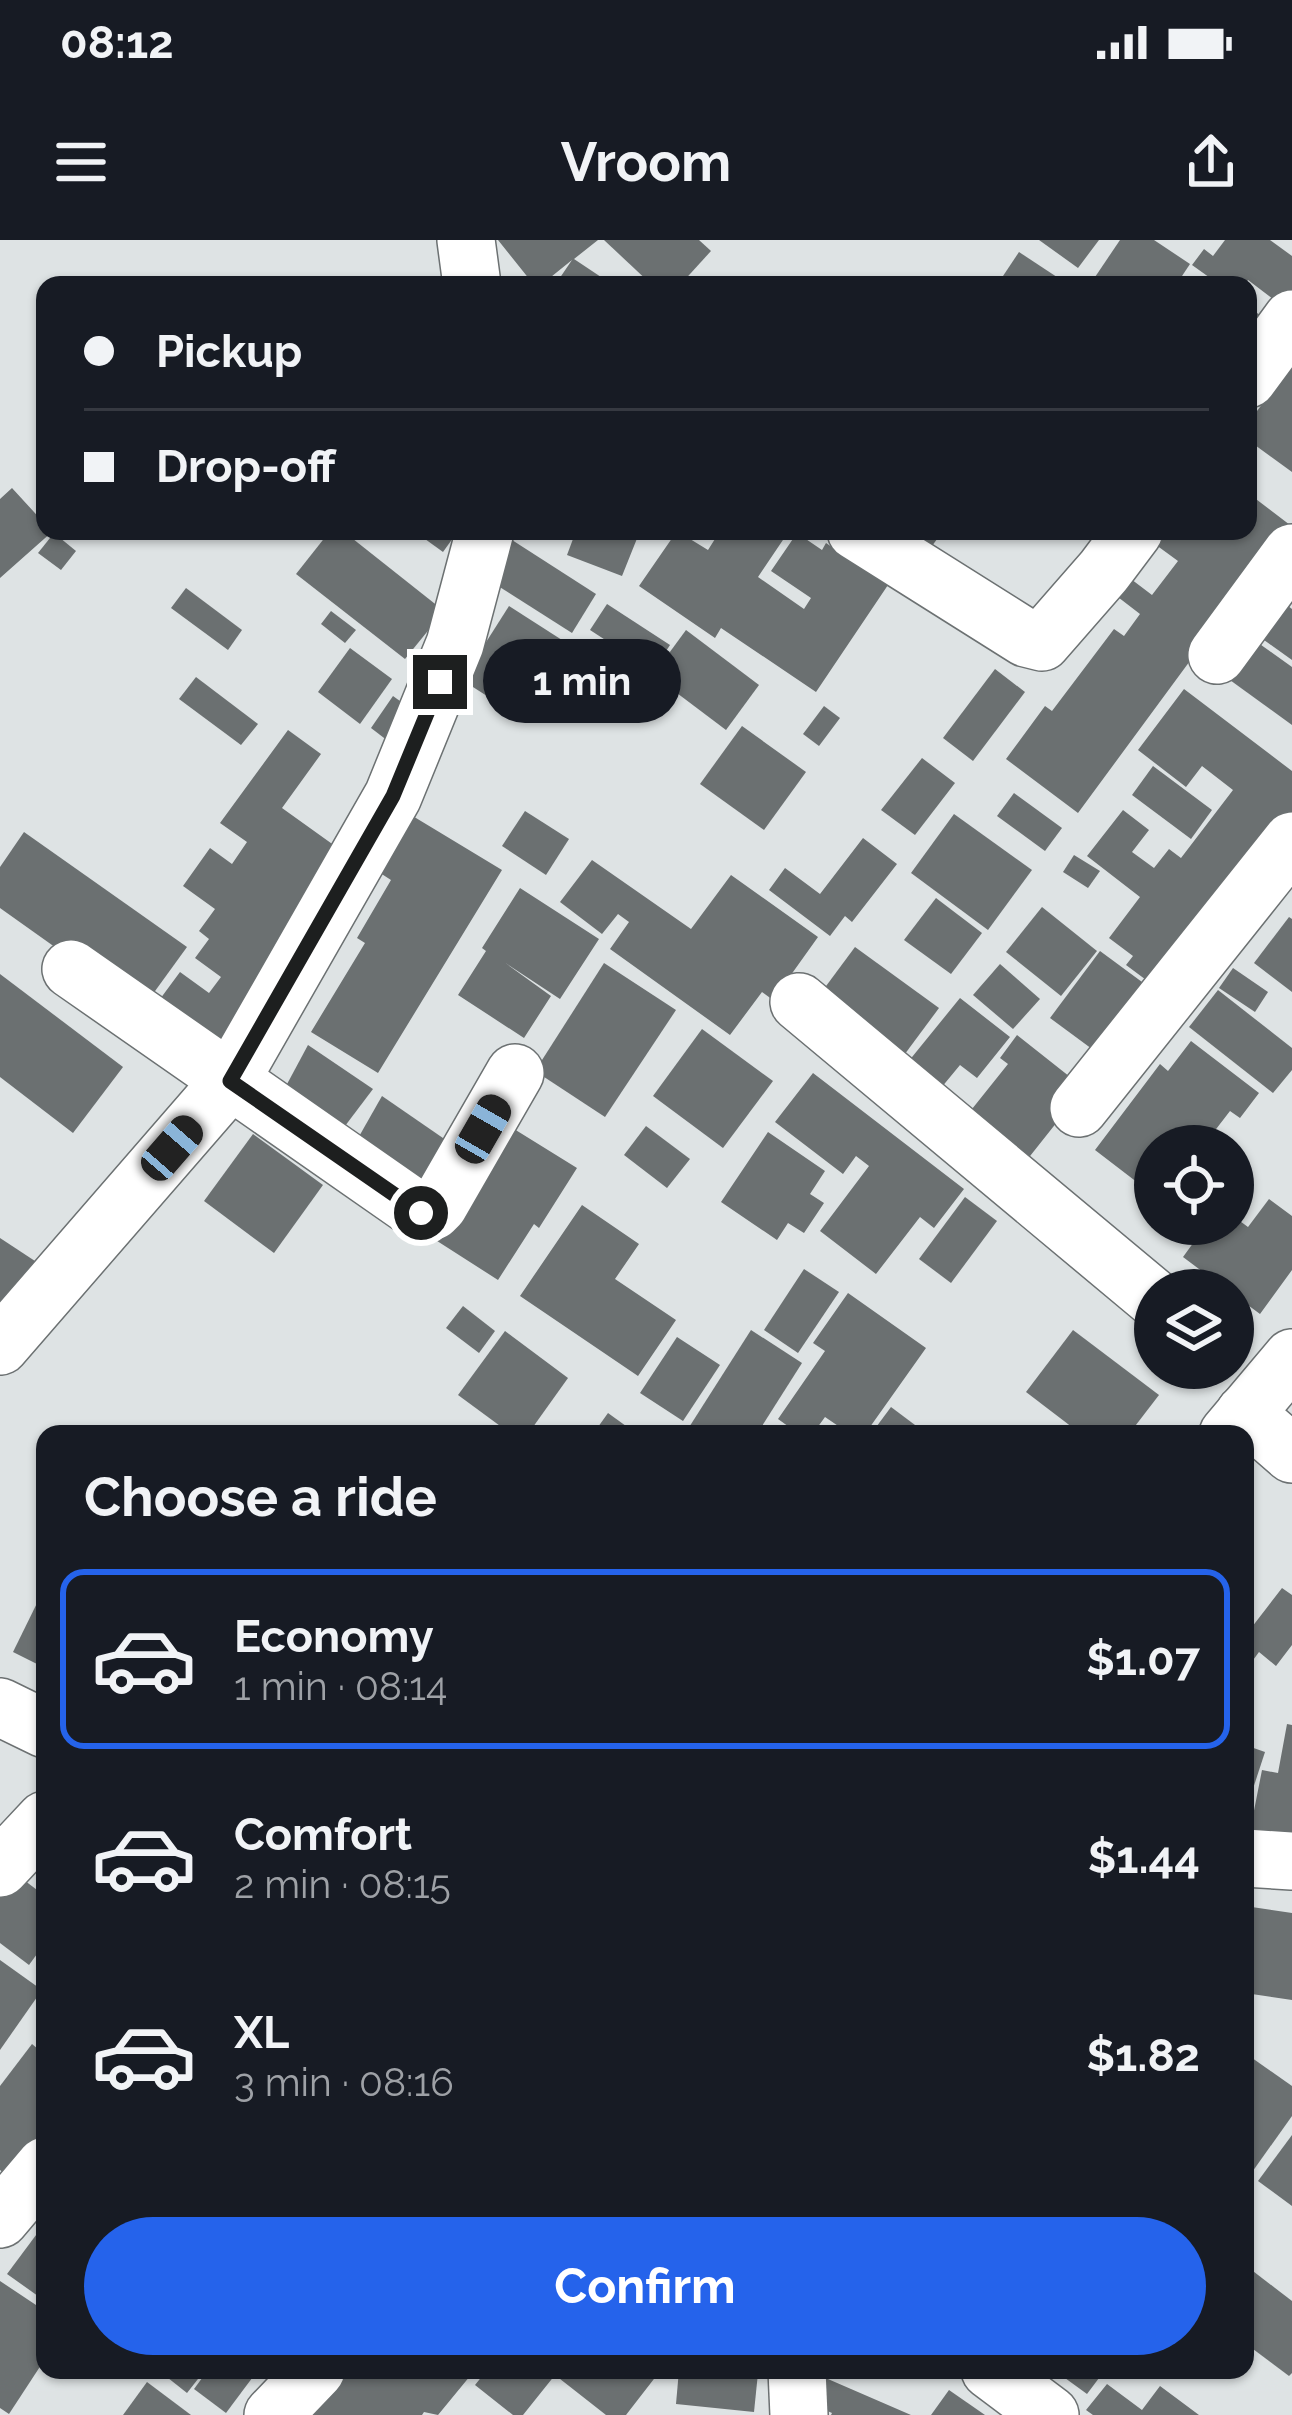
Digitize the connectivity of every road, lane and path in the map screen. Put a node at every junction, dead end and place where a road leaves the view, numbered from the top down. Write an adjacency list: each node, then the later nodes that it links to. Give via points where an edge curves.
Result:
1 (466, 240): 2 (street)
2 (471, 276)
3 (1292, 320): 4 (street)
4 (1257, 367)
5 (483, 540): 14 (street, via 455,644 393,796)
6 (870, 540): 7 (street, via 1042,642)
7 (1127, 540)
8 (1292, 554): 9 (street)
9 (1217, 655)
10 (1288, 854): 15 (street)
11 (71, 969): 14 (street)
12 (799, 1002): 16 (street)
13 (515, 1073): 14 (street, via 427,1213)
14 (230, 1081): 17 (street)
15 (1079, 1108)
16 (1134, 1281)
17 (0, 1346)
18 (1252, 1392): 19 (street)
19 (1292, 1454)
20 (0, 1707): 21 (street)
21 (36, 1725)
22 (36, 1830): 25 (street)
23 (1254, 1859): 24 (street)
24 (1292, 1861)
25 (0, 1868)
26 (36, 2177): 27 (street)
27 (0, 2219)
28 (307, 2379): 31 (street)
29 (797, 2379): 32 (street)
30 (1002, 2379): 33 (street)
31 (273, 2415)
32 (799, 2415)
33 (1050, 2415)

